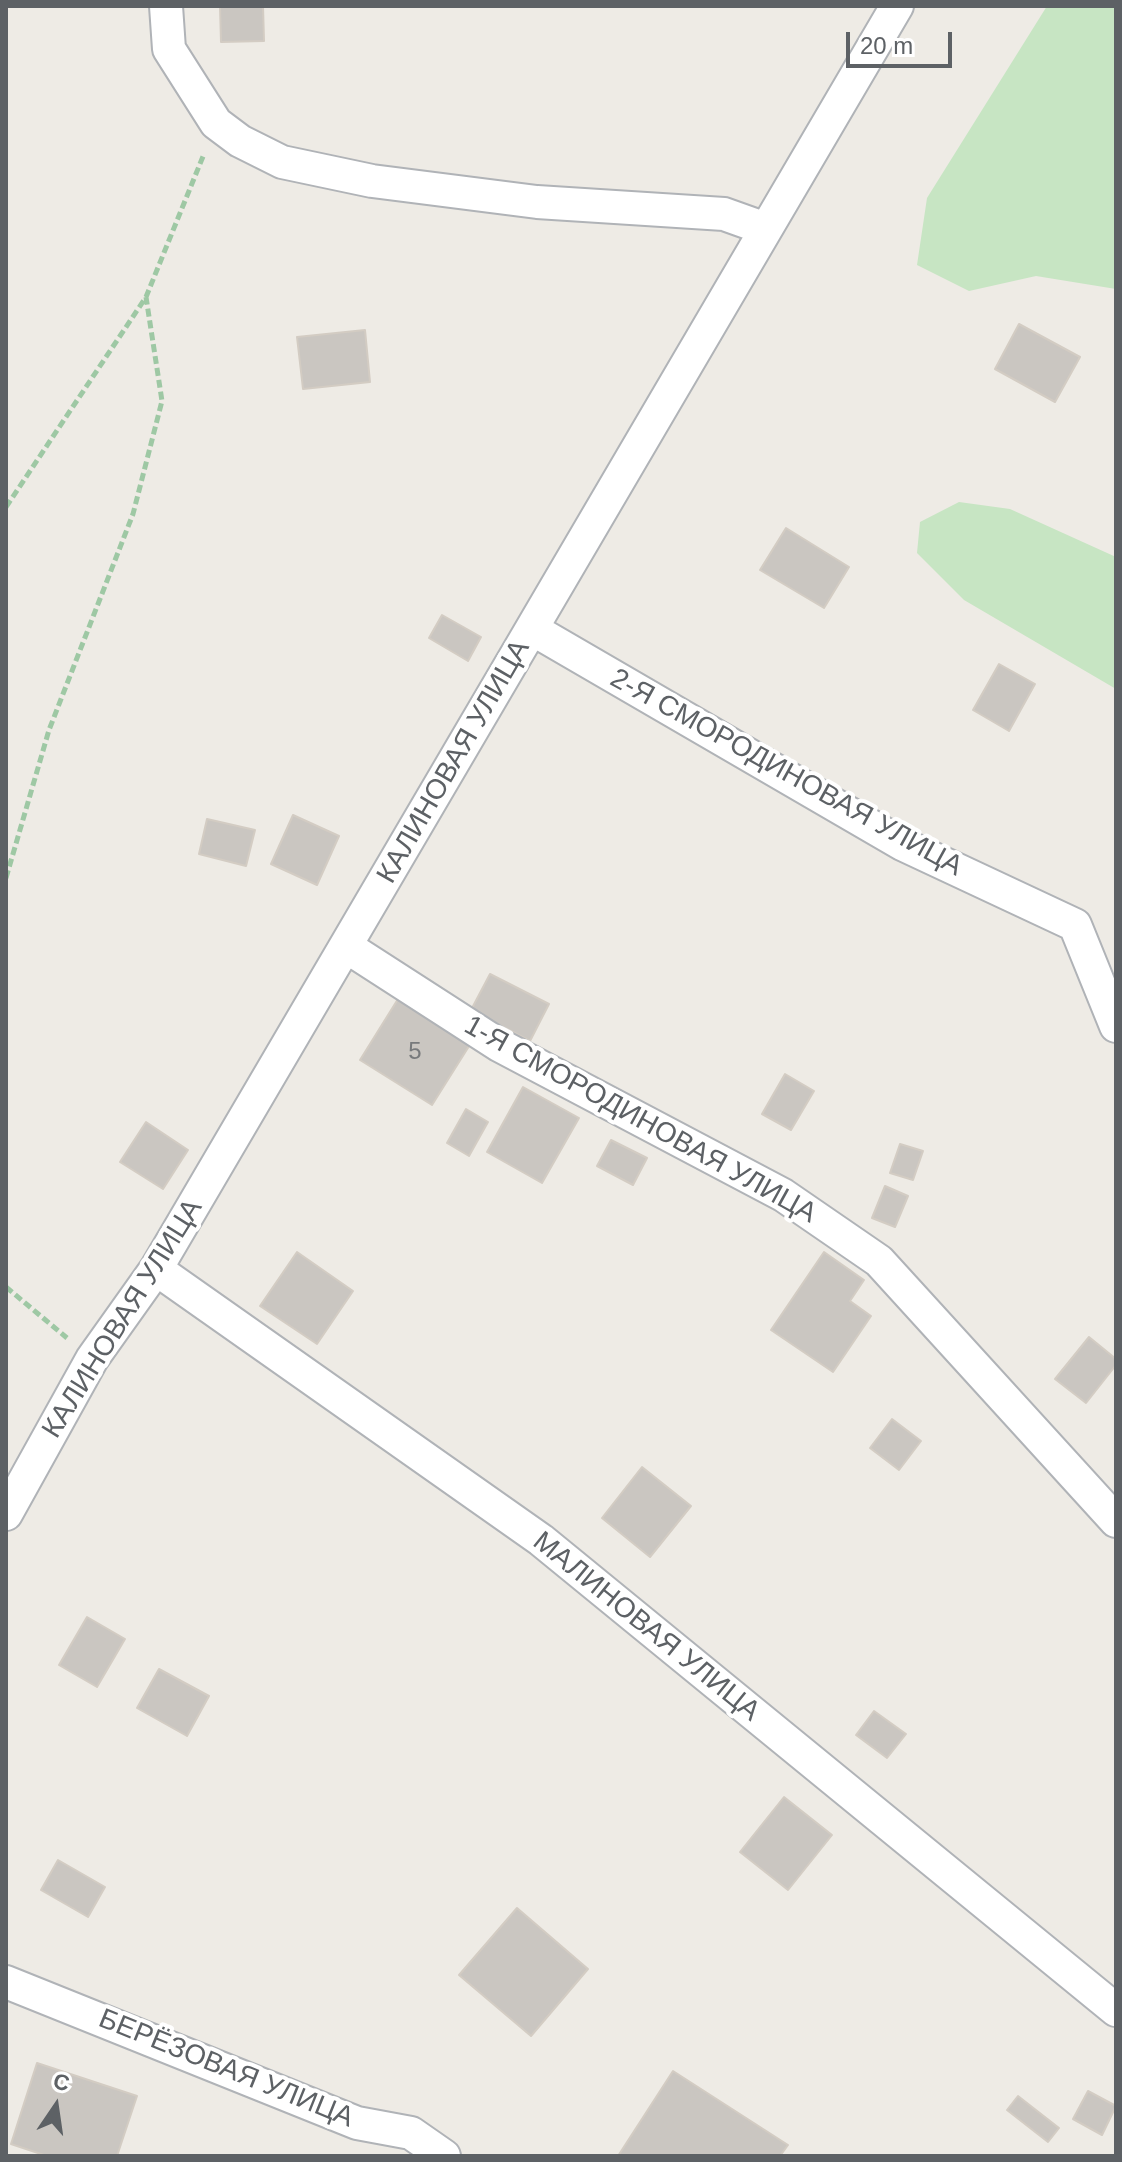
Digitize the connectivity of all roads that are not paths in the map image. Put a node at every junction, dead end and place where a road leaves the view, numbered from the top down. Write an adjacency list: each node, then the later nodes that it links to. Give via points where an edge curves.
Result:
1 (166, 6): 3 (street, via 169,49 216,123 282,162 372,181 537,202 724,214)
2 (897, 6): 3 (street, КАЛИНОВАЯ УЛИЦА)
3 (766, 229): 4 (street, КАЛИНОВАЯ УЛИЦА)
4 (532, 629): 5 (street, КАЛИНОВАЯ УЛИЦА); 6 (street, 2-Я СМОРОДИНОВАЯ УЛИЦА, via 902,844 1075,925)
5 (347, 947): 7 (street, КАЛИНОВАЯ УЛИЦА); 9 (street, 1-Я СМОРОДИНОВАЯ УЛИЦА, via 499,1045 783,1195 879,1261)
6 (1116, 1026)
7 (156, 1269): 8 (street, КАЛИНОВАЯ УЛИЦА, via 92,1359); 11 (street, МАЛИНОВАЯ УЛИЦА, via 541,1540)
8 (6, 1514)
9 (1116, 1521)
10 (6, 1982): 12 (street, БЕРЁЗОВАЯ УЛИЦА, via 357,2123 411,2133)
11 (1116, 2010)
12 (444, 2156)

